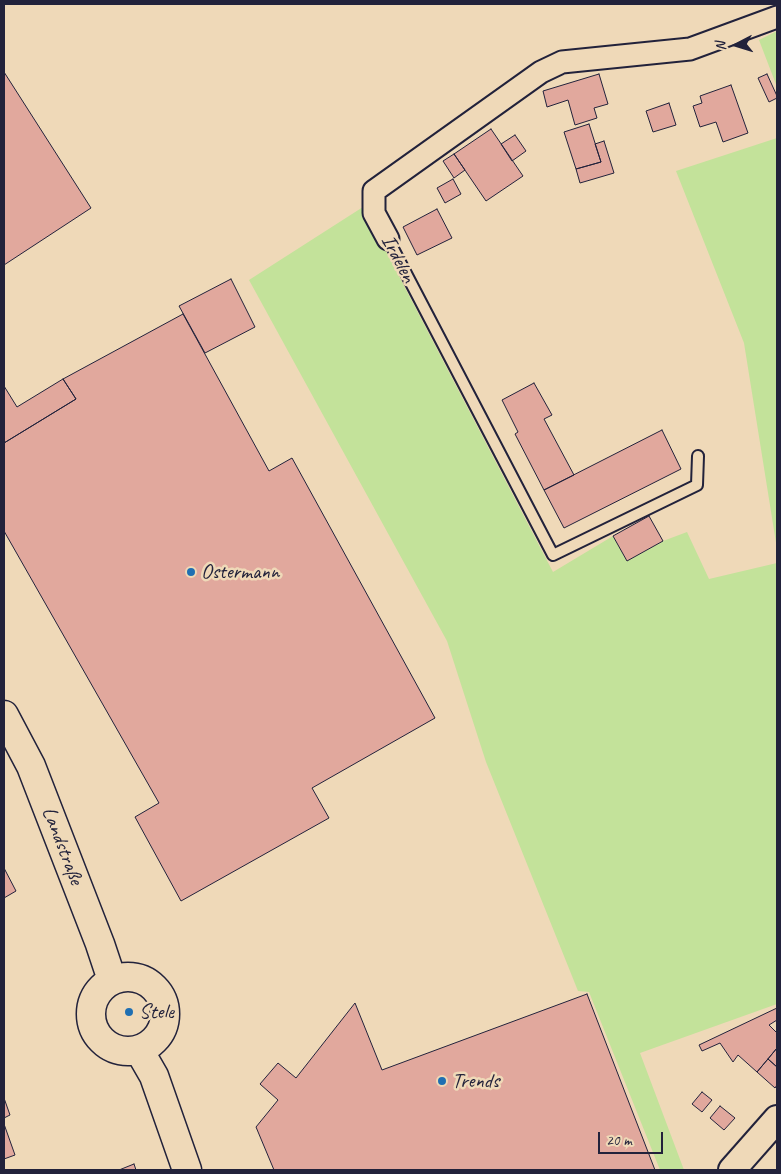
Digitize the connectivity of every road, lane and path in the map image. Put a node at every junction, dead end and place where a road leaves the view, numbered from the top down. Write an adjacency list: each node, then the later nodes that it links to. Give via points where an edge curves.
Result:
1 (777, 17): 2 (street, Irdelen, via 690,48 562,62 541,72 374,191 374,213)
2 (388, 239): 3 (lane, Irdelen, via 553,556 697,485)
3 (698, 456)
4 (4, 715): 5 (main road, Landstraße, via 31,766)
5 (112, 980): 6 (main road, via 96,994 90,1016 93,1027 106,1045 128,1052); 6 (main road, via 124,977 142,979 163,1000 165,1016 159,1036)
6 (139, 1050): 8 (main road, via 154,1076)
7 (777, 1119): 9 (street)
8 (187, 1170)
9 (732, 1170)

